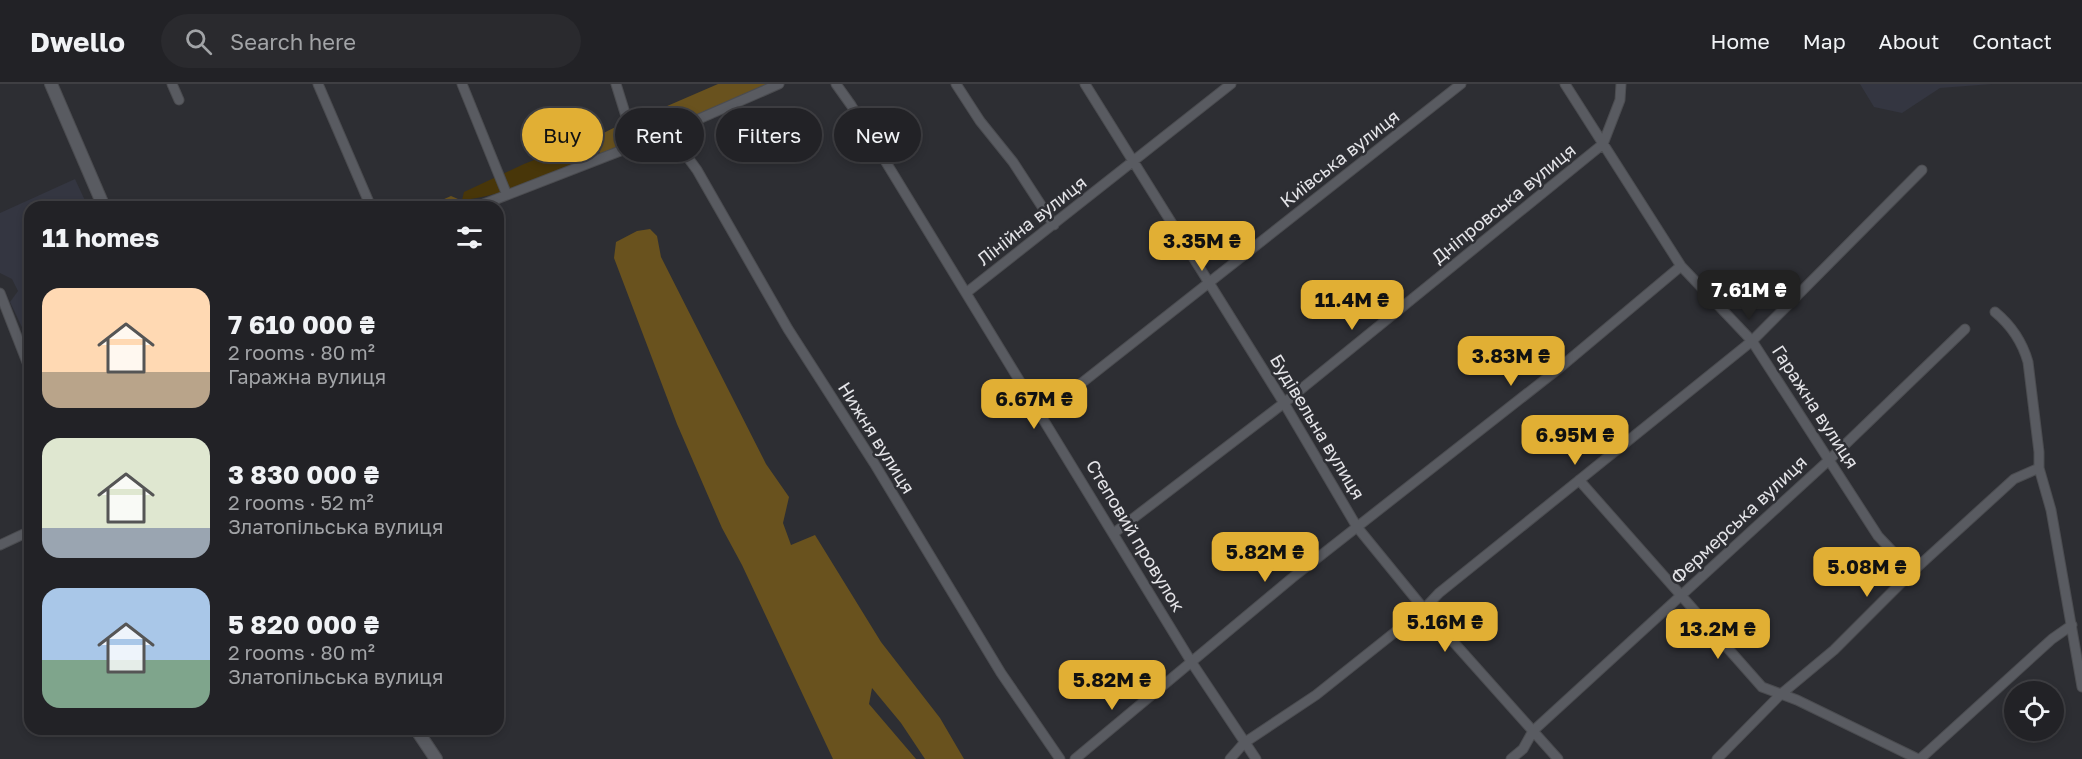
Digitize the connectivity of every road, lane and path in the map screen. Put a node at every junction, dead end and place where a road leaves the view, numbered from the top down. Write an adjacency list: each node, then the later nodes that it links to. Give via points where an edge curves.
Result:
1 (51, 84): 23 (street)
2 (172, 84): 14 (street)
3 (318, 84): 24 (street)
4 (462, 84): 22 (street)
5 (616, 84): 15 (street)
6 (779, 84): 16 (street)
7 (836, 84): 30 (street, Степовий провулок)
8 (956, 84): 26 (street)
9 (1085, 84): 20 (street, Будівельна вулиця)
10 (1231, 84): 20 (street, Лінійна вулиця)
11 (1461, 84): 28 (street, Київська вулиця)
12 (1565, 84): 17 (street, Гаражна вулиця)
13 (1621, 84): 17 (street, via 1620,100)
14 (179, 100)
15 (623, 108)
16 (704, 117)
17 (1603, 144): 27 (street, Гаражна вулиця); 35 (street, Дніпровська вулиця)
18 (615, 153): 22 (street)
19 (691, 162): 55 (street, Нижня вулиця, via 788,329 995,663)
20 (1133, 163): 26 (street, Лінійна вулиця); 28 (street, Будівельна вулиця)
21 (1922, 170): 33 (street)
22 (507, 195): 25 (street)
23 (101, 201)
24 (368, 201)
25 (492, 201)
26 (1054, 225): 30 (street, Лінійна вулиця)
27 (1681, 266): 33 (street, Гаражна вулиця); 40 (street, via 1557,370)
28 (1209, 284): 35 (street, Будівельна вулиця); 36 (street, Київська вулиця)
29 (0, 292): 34 (street)
30 (966, 293): 36 (street, Степовий провулок)
31 (1995, 312): 38 (street, via 2011,325 2028,362)
32 (1965, 329): 37 (street, Фермерська вулиця)
33 (1752, 341): 37 (street, Гаражна вулиця); 39 (street)
34 (24, 354)
35 (1284, 404): 40 (street, Будівельна вулиця); 41 (street, Дніпровська вулиця)
36 (1041, 415): 41 (street, Степовий провулок)
37 (1829, 460): 44 (street, Гаражна вулиця, via 1878,536); 45 (street, Фермерська вулиця)
38 (2039, 468): 44 (street, via 2014,479); 47 (street, via 2051,510)
39 (1579, 480): 45 (street); 46 (street)
40 (1357, 527): 46 (street, Будівельна вулиця); 48 (street)
41 (1114, 533): 48 (street, Степовий провулок)
42 (24, 534): 43 (street)
43 (0, 545)
44 (1912, 572): 50 (street, via 1834,650)
45 (1680, 597): 50 (street, via 1762,687); 51 (street, Фермерська вулиця)
46 (1424, 609): 51 (street, Будівельна вулиця); 53 (street, via 1316,695)
47 (2072, 626): 49 (street); 62 (street, via 2052,639)
48 (1192, 663): 53 (street, Степовий провулок); 56 (street)
49 (2082, 687)
50 (1780, 696): 61 (street); 62 (street, via 1797,700)
51 (1533, 731): 59 (street, Фермерська вулиця, via 1524,749); 60 (street, Будівельна вулиця)
52 (420, 735): 54 (street)
53 (1244, 743): 57 (street); 58 (street, Степовий провулок)
54 (436, 759)
55 (1060, 759)
56 (1075, 759)
57 (1230, 759)
58 (1256, 759)
59 (1511, 759)
60 (1558, 759)
61 (1717, 759)
62 (1919, 759)

